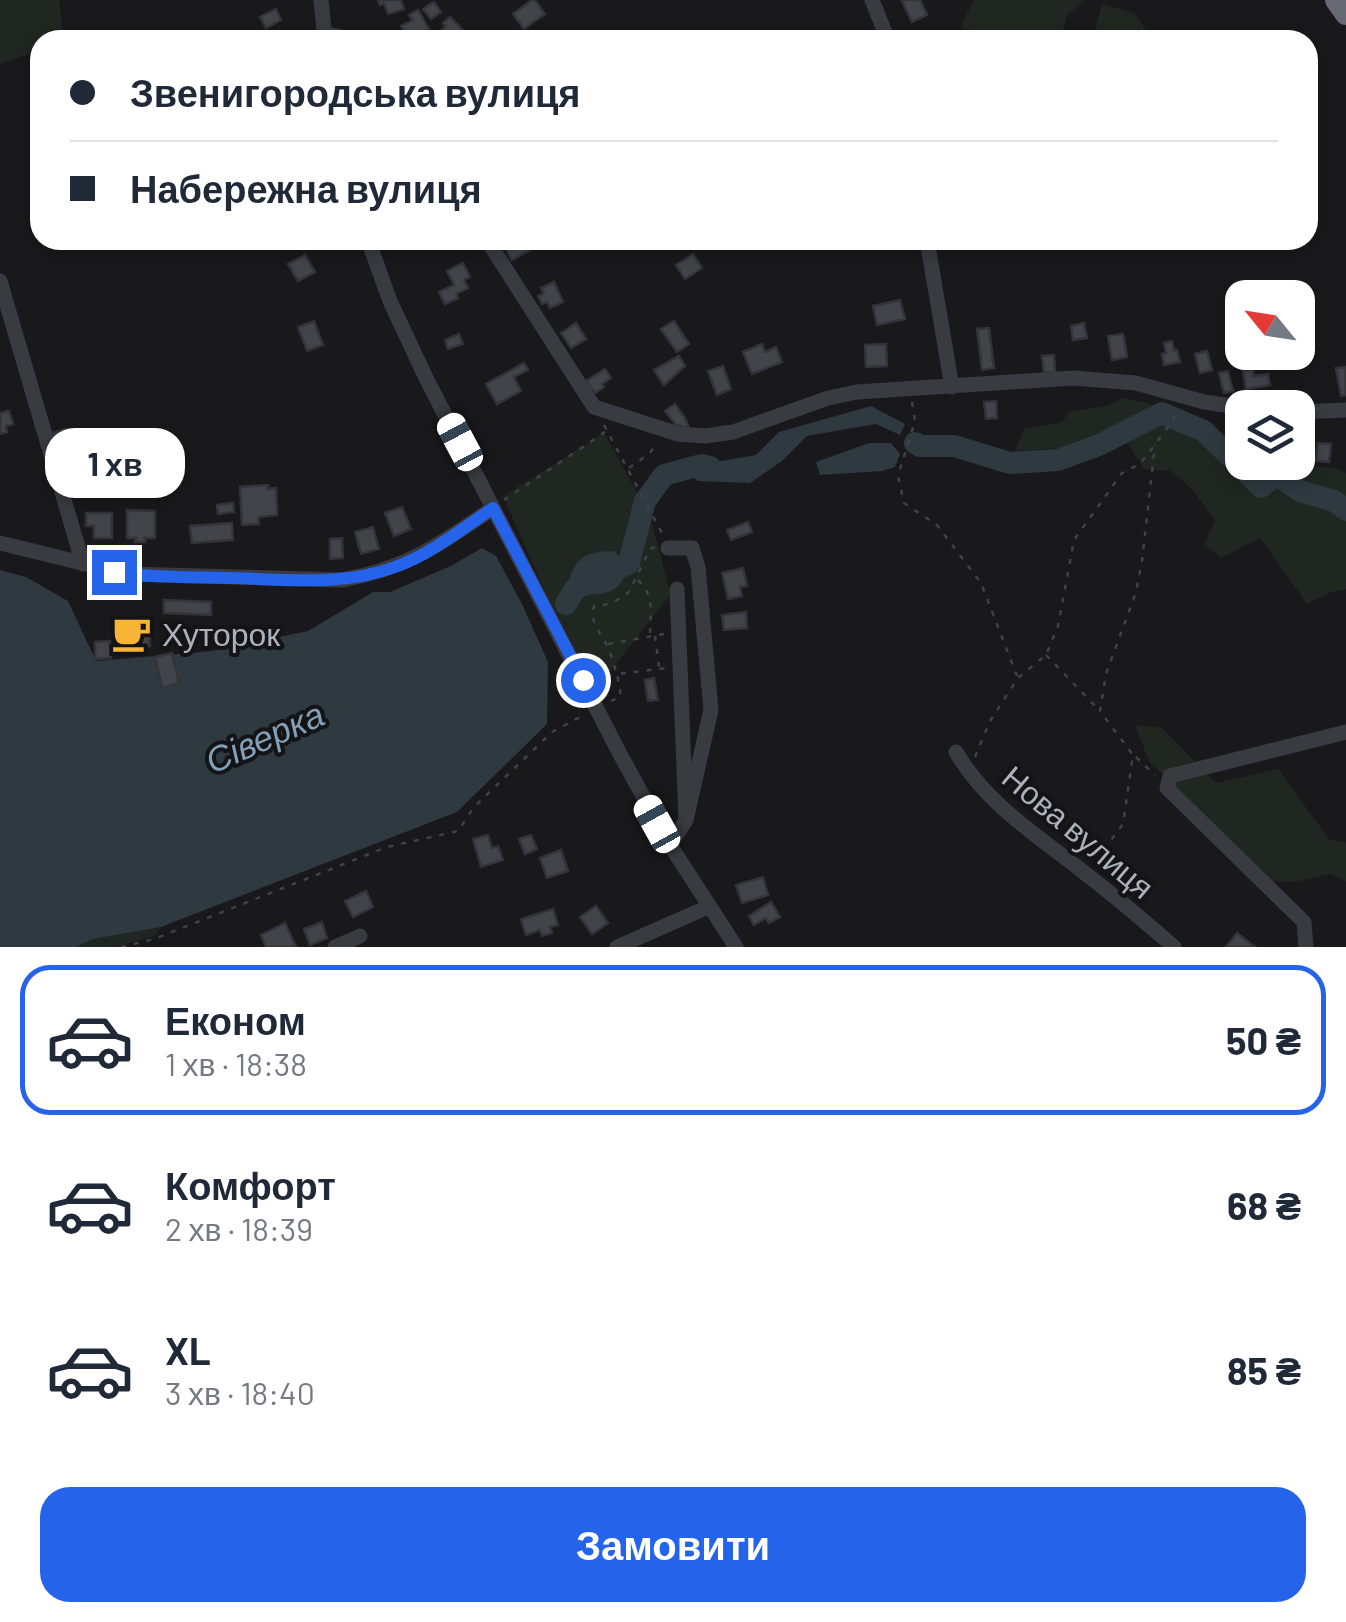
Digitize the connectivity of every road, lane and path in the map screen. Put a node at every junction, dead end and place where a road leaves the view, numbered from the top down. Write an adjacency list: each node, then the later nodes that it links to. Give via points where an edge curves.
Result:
1 (321, 0): 5 (street)
2 (872, 0): 6 (street)
3 (1336, 0): 4 (highway)
4 (1346, 14)
5 (324, 30)
6 (884, 30)
7 (372, 250): 24 (street, via 402,327)
8 (493, 250): 16 (street)
9 (930, 250): 13 (street)
10 (0, 281): 11 (street)
11 (18, 345): 12 (street); 28 (street)
12 (0, 346)
13 (952, 386): 14 (street); 15 (street, via 1073,378 1136,382)
14 (910, 388): 21 (street, via 844,394 717,435); 38 (path, via 915,421 898,476 904,503 938,525 981,583)
15 (1225, 405)
16 (594, 407): 20 (path); 21 (street)
17 (1177, 409): 22 (path)
18 (1346, 410): 19 (street)
19 (1315, 411)
20 (607, 430): 23 (path); 24 (path)
21 (666, 430): 23 (path)
22 (1154, 445): 34 (path, via 1140,464 1122,473 1074,540); 40 (path, via 1136,592)
23 (628, 469): 25 (path)
24 (493, 508): 28 (street, via 411,560 342,580 144,576); 39 (street)
25 (654, 516)
26 (0, 544): 28 (street)
27 (667, 545): 29 (path, via 650,550); 46 (street, via 692,548 698,567 710,710)
28 (83, 564)
29 (637, 579): 32 (path, via 652,606); 33 (path, via 611,604 594,606 591,614)
30 (677, 589): 31 (street)
31 (678, 631): 32 (path); 35 (street)
32 (652, 636): 33 (path); 36 (path)
33 (606, 644): 37 (path)
34 (1046, 655): 38 (path); 40 (path)
35 (680, 666): 36 (path); 46 (street)
36 (659, 669): 37 (path)
37 (617, 674): 39 (path, via 621,696)
38 (1018, 678): 44 (path)
39 (597, 708): 47 (street); 51 (path, via 552,732 458,831 387,848)
40 (1100, 711): 43 (path)
41 (1346, 732): 45 (street, via 1170,776)
42 (956, 752): 44 (street, Нова вулиця)
43 (1134, 754): 45 (path); 48 (path, via 1123,824)
44 (968, 772): 48 (street, Нова вулиця, via 992,801)
45 (1166, 788): 56 (street, via 1304,922)
46 (686, 820): 47 (street)
47 (670, 845): 49 (street)
48 (1086, 874): 55 (street, Нова вулиця)
49 (708, 907): 53 (street); 54 (street)
50 (360, 936): 52 (street)
51 (121, 947)
52 (334, 947)
53 (617, 947)
54 (736, 947)
55 (1174, 947)
56 (1306, 947)

